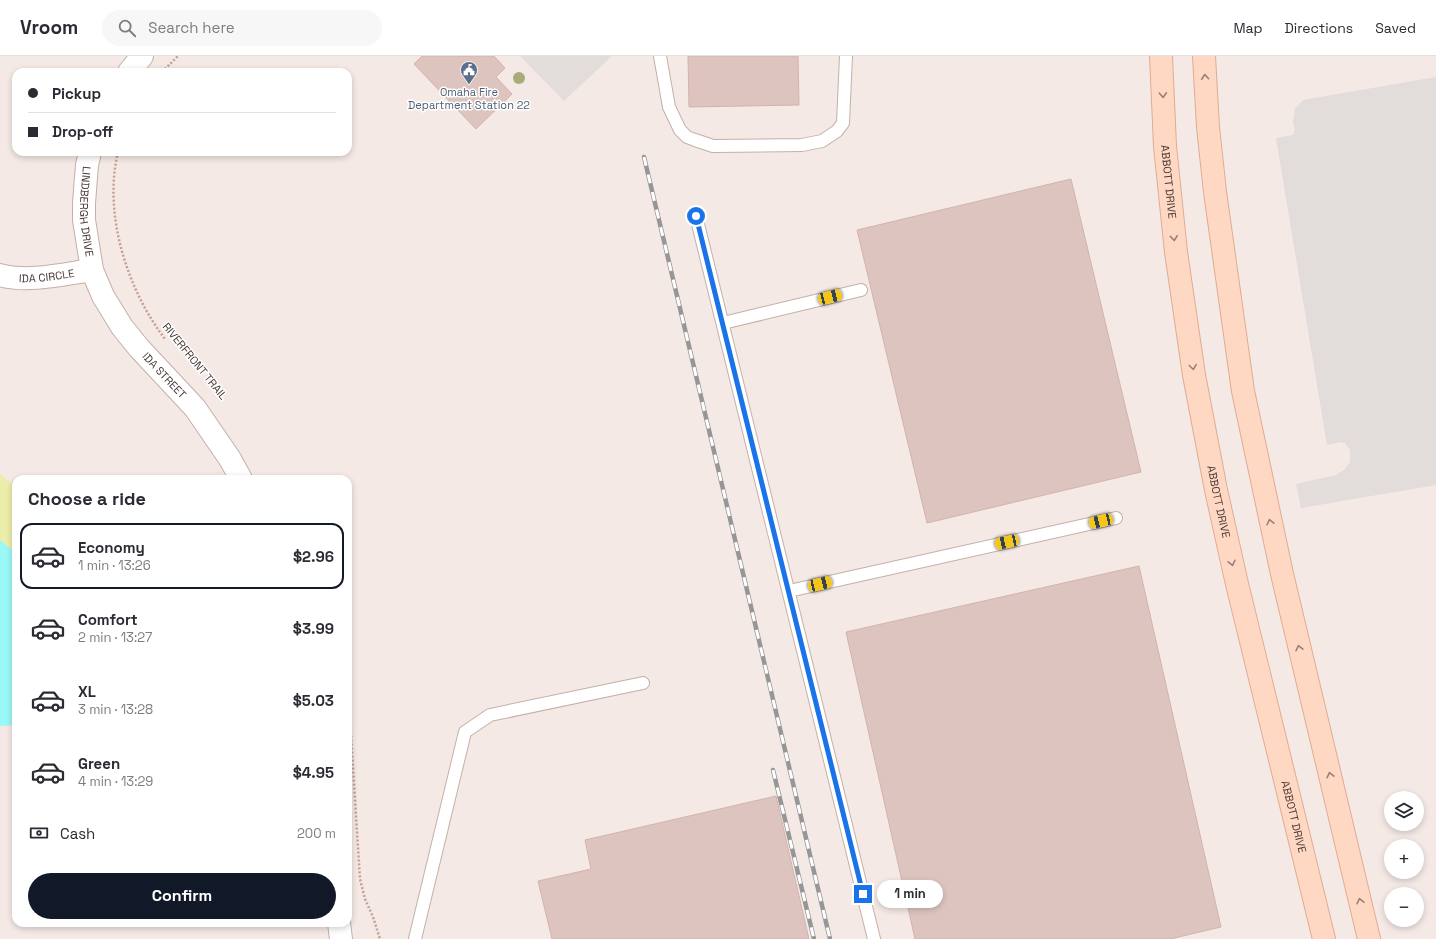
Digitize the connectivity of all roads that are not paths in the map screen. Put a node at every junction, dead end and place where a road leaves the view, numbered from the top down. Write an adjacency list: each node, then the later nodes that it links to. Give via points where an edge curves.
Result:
1 (142, 56): 6 (street)
2 (660, 56): 3 (lane, via 669,107 680,130 687,137 713,146 802,145 822,140 837,131 843,123)
3 (846, 56)
4 (1161, 56): 21 (main road, ABBOTT DRIVE, one-way to 21, via 1165,146 1175,244 1195,383 1237,584)
5 (1204, 56): 22 (main road, one-way to 5, via 1280,566 1243,391 1215,192)
6 (132, 68)
7 (89, 156): 9 (street, LINDBERGH DRIVE, via 84,220)
8 (696, 216): 12 (lane)
9 (92, 270): 10 (street, IDA CIRCLE, via 48,277); 13 (street, IDA STREET, via 103,296 122,327 195,408)
10 (0, 275)
11 (861, 290): 12 (lane)
12 (723, 323): 15 (lane)
13 (239, 475)
14 (1116, 518): 15 (lane)
15 (789, 591): 20 (lane)
16 (643, 684): 19 (lane, via 490,715 465,732)
17 (340, 927): 18 (street)
18 (341, 939)
19 (416, 939)
20 (874, 939)
21 (1324, 939)
22 (1369, 939)

